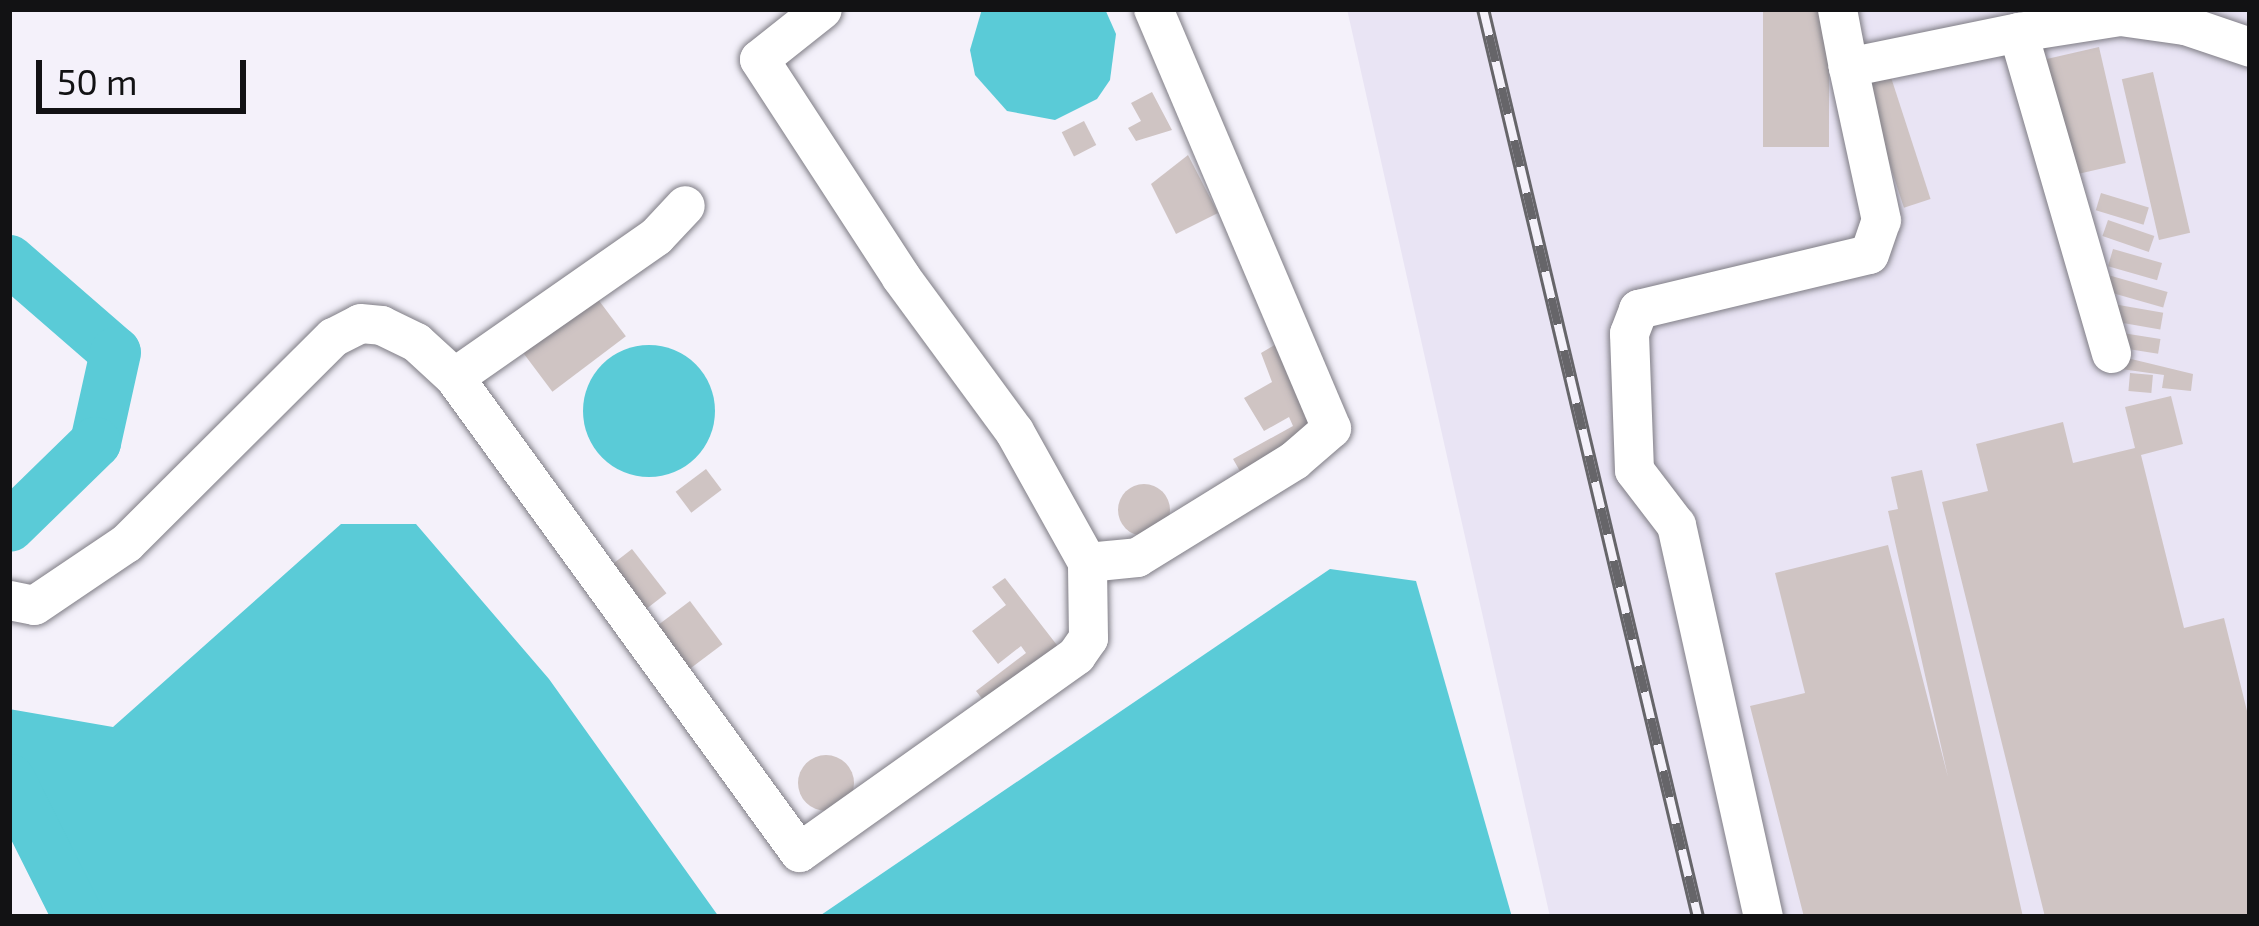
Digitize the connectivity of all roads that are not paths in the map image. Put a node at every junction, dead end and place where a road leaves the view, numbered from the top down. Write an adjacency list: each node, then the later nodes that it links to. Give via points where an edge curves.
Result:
1 (821, 9): 11 (lane, via 759,59 901,277 1014,431)
2 (1153, 9): 11 (lane, via 1331,428 1294,460 1137,557)
3 (1837, 9): 7 (lane)
4 (2163, 16): 5 (lane); 6 (lane)
5 (2018, 32): 7 (lane); 9 (lane)
6 (2250, 47)
7 (1848, 67): 13 (lane, via 1881,220 1869,254 1638,309 1629,333 1634,470 1676,524)
8 (685, 205): 10 (lane, via 656,236)
9 (2110, 353)
10 (454, 377): 11 (lane, via 799,852 1076,655 1088,638); 12 (lane, via 416,342 360,323 333,337 126,543 34,605)
11 (1087, 562)
12 (9, 600)
13 (1763, 917)

